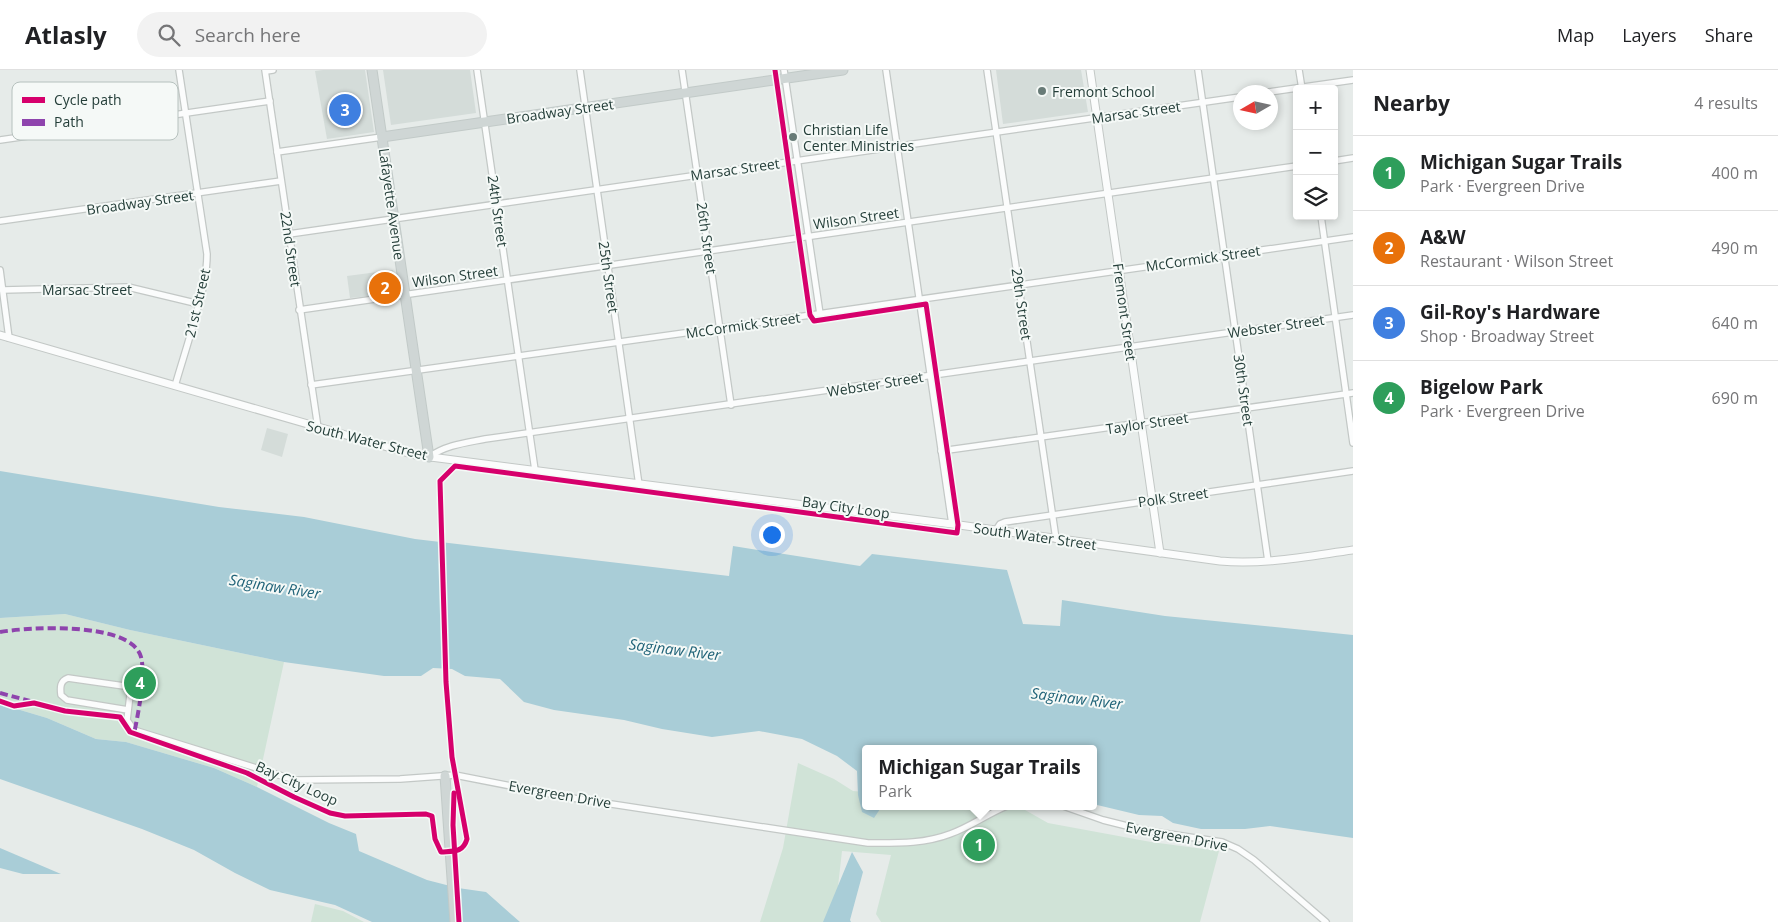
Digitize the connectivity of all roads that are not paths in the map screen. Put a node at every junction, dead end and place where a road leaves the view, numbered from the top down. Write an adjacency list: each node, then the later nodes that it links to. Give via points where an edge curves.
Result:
1 (179, 70): 25 (street, 21st Street)
2 (273, 70): 13 (street)
3 (372, 70): 30 (main road, Lafayette Avenue)
4 (477, 70): 28 (street, 24th Street)
5 (580, 70): 24 (street, 25th Street)
6 (682, 70): 20 (street, 26th Street)
7 (843, 70): 14 (main road, Broadway Street)
8 (886, 70): 31 (street)
9 (987, 70): 29 (street, 29th Street)
10 (1090, 70): 27 (street, Fremont Street)
11 (1198, 70): 23 (street, 30th Street)
12 (1299, 70): 16 (street)
13 (266, 71): 22 (street, 22nd Street)
14 (785, 74): 20 (main road, Broadway Street); 34 (street)
15 (1353, 80): 17 (street)
16 (1302, 85)
17 (1321, 85)
18 (1293, 89): 19 (street)
19 (1278, 91)
20 (686, 93): 24 (main road, Broadway Street); 37 (street, 26th Street)
21 (1233, 98): 23 (street, Marsac Street)
22 (270, 101): 25 (street); 32 (street, 22nd Street)
23 (1202, 102): 27 (street, Marsac Street); 38 (street, 30th Street)
24 (586, 108): 28 (main road, Broadway Street); 40 (street, 25th Street)
25 (184, 113): 26 (street); 41 (street, 21st Street)
26 (178, 114)
27 (1097, 117): 29 (street, Marsac Street); 42 (street, Fremont Street)
28 (485, 122): 30 (main road, Broadway Street); 43 (street, 24th Street)
29 (996, 131): 31 (street, Marsac Street); 44 (street, 29th Street)
30 (382, 137): 32 (street, Broadway Street); 45 (main road, Lafayette Avenue)
31 (896, 146): 34 (street, Marsac Street); 48 (street)
32 (277, 152): 39 (street, 22nd Street)
33 (1353, 158): 35 (street)
34 (797, 159): 37 (street, Marsac Street); 50 (street)
35 (1338, 160)
36 (1293, 167): 38 (street, Wilson Street)
37 (698, 174): 40 (street, Marsac Street); 53 (street, 26th Street)
38 (1213, 178): 42 (street, Wilson Street); 54 (street, 30th Street)
39 (281, 182): 41 (street, Broadway Street); 49 (street, 22nd Street)
40 (597, 189): 43 (street, Marsac Street); 55 (street, 25th Street)
41 (197, 194): 47 (street, Broadway Street); 63 (street, 21st Street, via 207,266)
42 (1108, 194): 44 (street, Wilson Street); 57 (street, Fremont Street)
43 (496, 203): 45 (street, Marsac Street); 58 (street, 24th Street)
44 (1008, 208): 48 (street, Wilson Street); 59 (street, 29th Street)
45 (393, 218): 49 (street, Marsac Street); 61 (main road, Lafayette Avenue)
46 (1321, 220): 52 (street)
47 (0, 221)
48 (908, 223): 50 (street, Wilson Street); 62 (street)
49 (289, 234): 64 (street, 22nd Street)
50 (808, 236): 53 (street, Wilson Street); 65 (street)
51 (1353, 237): 52 (street, McCormick Street)
52 (1324, 241): 54 (street, McCormick Street); 67 (street)
53 (709, 251): 55 (street, Wilson Street); 68 (street, 26th Street)
54 (1225, 255): 57 (street, McCormick Street); 69 (street, 30th Street)
55 (608, 266): 58 (street, Wilson Street); 72 (street, 25th Street)
56 (0, 270): 60 (street)
57 (1119, 270): 59 (street, McCormick Street); 73 (street, Fremont Street)
58 (508, 280): 61 (street, Wilson Street); 74 (street, 24th Street)
59 (1019, 285): 62 (street, McCormick Street); 75 (street, 29th Street)
60 (3, 290): 63 (street, Marsac Street, via 128,287); 71 (street)
61 (405, 294): 64 (street, Wilson Street); 76 (main road, Lafayette Avenue)
62 (919, 299): 65 (street, McCormick Street); 77 (street)
63 (199, 304): 79 (street, 21st Street)
64 (299, 310): 78 (street, 22nd Street)
65 (820, 314): 68 (street, McCormick Street)
66 (1353, 315): 67 (street, Webster Street)
67 (1335, 317): 69 (street, Webster Street); 81 (street)
68 (720, 328): 72 (street, McCormick Street); 82 (street, 26th Street)
69 (1235, 332): 73 (street, Webster Street); 83 (street, 30th Street)
70 (0, 335): 71 (street, South Water Street)
71 (9, 338): 79 (street, South Water Street)
72 (619, 342): 74 (street, McCormick Street); 84 (street, 25th Street)
73 (1130, 347): 75 (street, Webster Street); 85 (street, Fremont Street)
74 (519, 356): 76 (street, McCormick Street); 87 (street, 24th Street)
75 (1030, 361): 77 (street, Webster Street); 88 (street, 29th Street)
76 (416, 370): 78 (street, McCormick Street); 91 (main road, Lafayette Avenue)
77 (930, 375): 82 (street, Webster Street); 90 (street)
78 (311, 385): 86 (street, 22nd Street)
79 (175, 386): 86 (street, South Water Street)
80 (1353, 393): 81 (street, Taylor Street)
81 (1346, 394): 83 (street, Taylor Street); 89 (street)
82 (731, 405): 84 (street, Webster Street)
83 (1247, 409): 85 (street, Taylor Street); 95 (street, 30th Street)
84 (630, 419): 87 (street, Webster Street); 94 (street, 25th Street)
85 (1141, 424): 88 (street, Taylor Street); 96 (street, Fremont Street)
86 (318, 428): 91 (street, South Water Street)
87 (530, 433): 91 (street, Webster Street, via 458,444); 92 (street, 24th Street)
88 (1041, 438): 90 (street, Taylor Street); 97 (street, 29th Street)
89 (1353, 443)
90 (941, 451): 98 (street)
91 (429, 457): 92 (street, South Water Street)
92 (535, 470): 94 (street, South Water Street)
93 (1353, 471): 95 (street, Polk Street)
94 (640, 484): 98 (street, South Water Street)
95 (1257, 485): 96 (street, Polk Street); 103 (street, 30th Street)
96 (1153, 500): 97 (street, Polk Street); 102 (street, Fremont Street)
97 (1053, 515): 99 (street, Polk Street, via 1005,522); 100 (street, 29th Street)
98 (952, 524): 99 (street, South Water Street)
99 (996, 530): 100 (street, South Water Street)
100 (1056, 539): 102 (street, South Water Street)
101 (1353, 550): 103 (street, South Water Street)
102 (1160, 553): 103 (street, South Water Street, via 1243,563)
103 (1268, 562)
104 (128, 710): 104 (street, Evergreen Drive, via 67,700 61,695 60,687 68,678 131,686); 105 (street, Evergreen Drive, via 127,720 134,730 295,780)
105 (444, 776): 106 (street, Evergreen Drive, via 456,775 572,798 868,843 931,840 951,834); 108 (main road)
106 (996, 810)
107 (1074, 810): 109 (street, Evergreen Drive, via 1142,830 1222,842 1238,849)
108 (455, 922)
109 (1326, 922)

